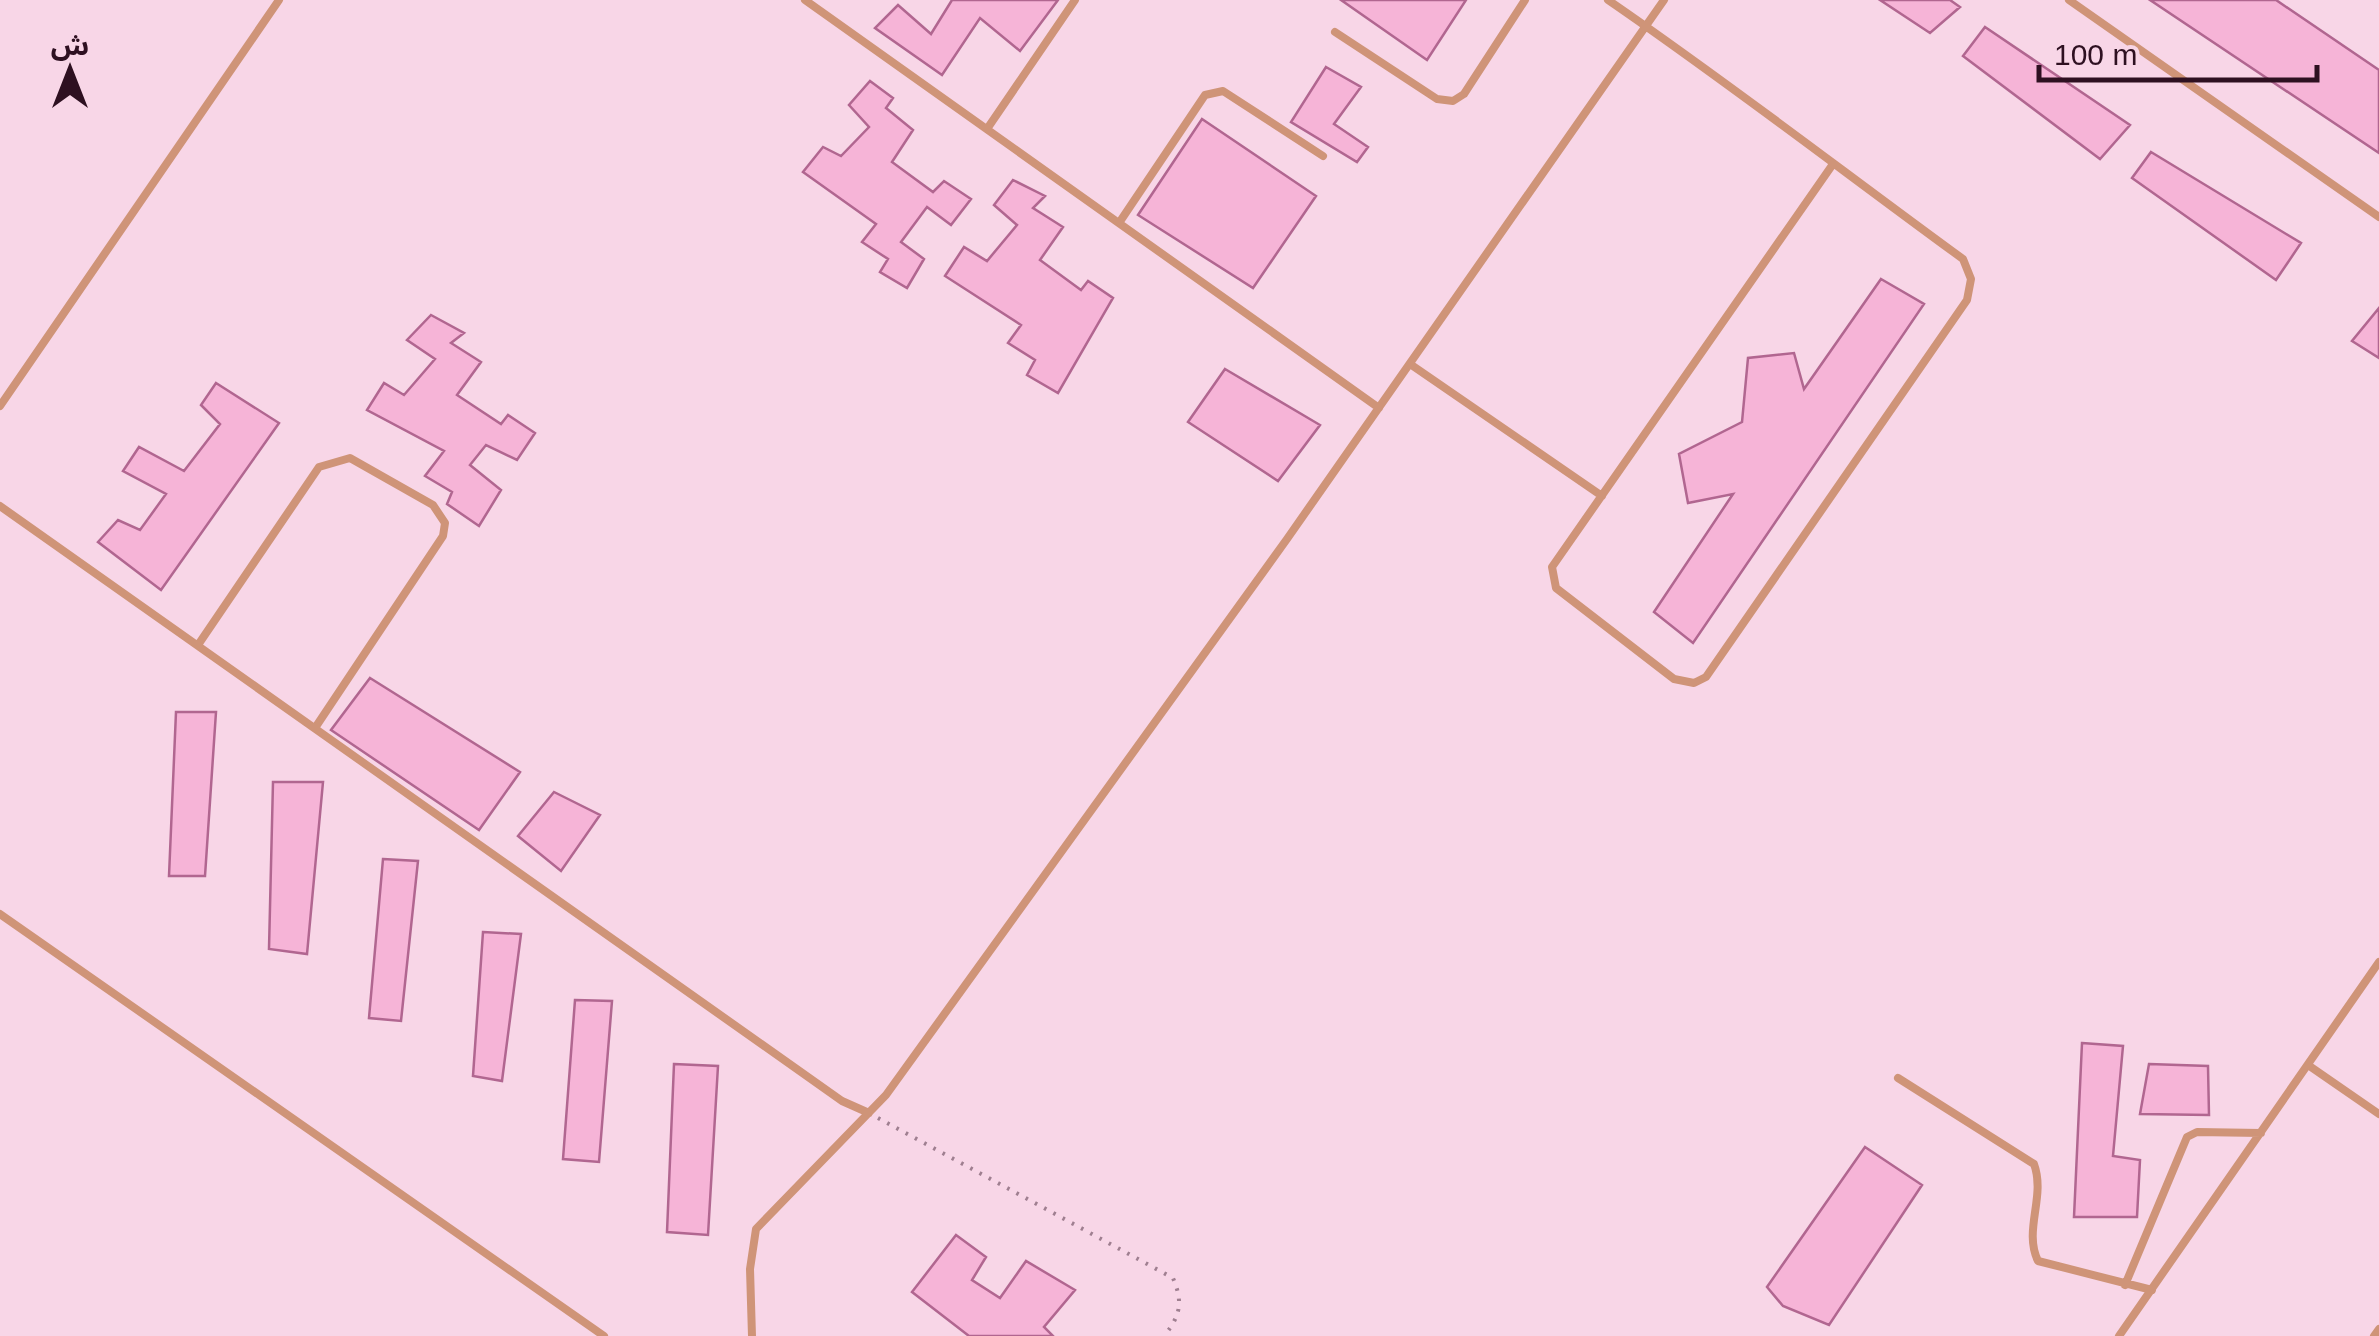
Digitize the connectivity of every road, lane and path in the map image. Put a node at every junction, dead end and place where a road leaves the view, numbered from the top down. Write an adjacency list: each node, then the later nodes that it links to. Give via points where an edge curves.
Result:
1 (278, 0): 16 (lane)
2 (805, 0): 10 (lane)
3 (1075, 0): 10 (lane)
4 (1526, 0): 9 (lane, via 1464,94 1453,100 1437,99)
5 (1608, 0): 8 (lane)
6 (1664, 0): 8 (lane)
7 (2068, 0): 13 (lane)
8 (1646, 26): 12 (lane); 15 (lane)
9 (1335, 32)
10 (987, 129): 14 (lane)
11 (1323, 156): 14 (lane, via 1214,91)
12 (1833, 164): 18 (lane); 18 (lane, via 1963,260 1971,279 1967,300 1706,677 1694,683 1674,679 1556,588 1552,567)
13 (2379, 216)
14 (1119, 223): 17 (lane)
15 (1410, 364): 17 (lane); 18 (lane)
16 (0, 406)
17 (1379, 408): 26 (lane)
18 (1602, 496)
19 (0, 506): 20 (lane)
20 (198, 645): 21 (lane); 21 (lane, via 319,467 350,458 433,504 445,523 443,536)
21 (316, 728): 26 (lane, via 842,1101)
22 (0, 914): 32 (lane)
23 (2379, 962): 24 (lane)
24 (2308, 1065): 27 (lane); 28 (lane)
25 (1898, 1078): 29 (lane, via 2034,1164 2038,1261)
26 (869, 1113): 33 (lane, via 756,1230); 34 (path, via 1173,1278 1181,1296 1178,1319)
27 (2379, 1114)
28 (2261, 1134): 29 (lane, via 2188,1137); 30 (lane)
29 (2125, 1285): 30 (lane)
30 (2152, 1290): 35 (lane)
31 (2379, 1329): 36 (lane)
32 (604, 1336)
33 (752, 1336)
34 (1164, 1336)
35 (2119, 1336)
36 (2374, 1336)

